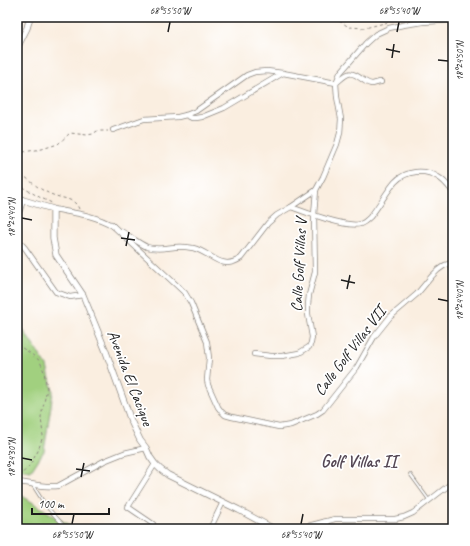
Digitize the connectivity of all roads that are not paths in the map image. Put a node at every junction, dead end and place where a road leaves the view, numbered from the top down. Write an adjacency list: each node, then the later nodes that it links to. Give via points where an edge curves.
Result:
1 (30, 17): 3 (street)
2 (453, 20): 6 (street, via 403,24 376,34 340,73)
3 (17, 48)
4 (283, 73): 6 (street); 7 (street, via 224,108 202,117 192,118); 7 (street, via 267,71 247,75 196,111)
5 (381, 82): 6 (street, via 372,84 350,73)
6 (336, 83): 9 (street, Calle Golf Villas V, via 341,119 340,133)
7 (186, 115): 8 (street, via 144,119)
8 (114, 130)
9 (316, 190): 14 (street); 16 (street, Calle Golf Villas V)
10 (453, 192): 16 (street, via 438,177 413,172 395,182 366,222 354,225)
11 (17, 197): 12 (street)
12 (23, 200): 13 (street); 15 (street)
13 (53, 206): 17 (street); 20 (street, Avenida El Cacique, via 56,255)
14 (291, 207): 16 (street); 17 (street, via 268,223 241,258 231,264 219,261 194,248 148,247)
15 (17, 214)
16 (314, 215): 21 (street, Calle Golf Villas V, via 315,272 308,305 311,343 299,353 282,356)
17 (111, 224): 19 (street, Calle Golf Villas VII, via 185,293 191,303 207,342 207,380 218,407 225,415 279,427 291,425 323,410 357,367 374,337 390,317 417,294 438,270)
18 (17, 239): 20 (street, via 56,292 70,297)
19 (453, 263)
20 (83, 295): 22 (street, Avenida El Cacique, via 131,421)
21 (254, 354)
22 (146, 448): 23 (street, Avenida El Cacique); 27 (street, via 104,461 58,486)
23 (155, 464): 29 (street, Avenida El Cacique, via 168,475); 31 (street, via 128,507)
24 (410, 474): 28 (lane)
25 (17, 481): 27 (street)
26 (453, 482): 28 (street)
27 (32, 483): 32 (lane, via 46,506)
28 (429, 500): 30 (street, via 413,513 395,519)
29 (223, 502): 33 (street); 34 (street, Avenida El Cacique)
30 (324, 522): 35 (street); 36 (street)
31 (153, 524)
32 (67, 529)
33 (210, 529)
34 (274, 529)
35 (300, 529)
36 (331, 529)

